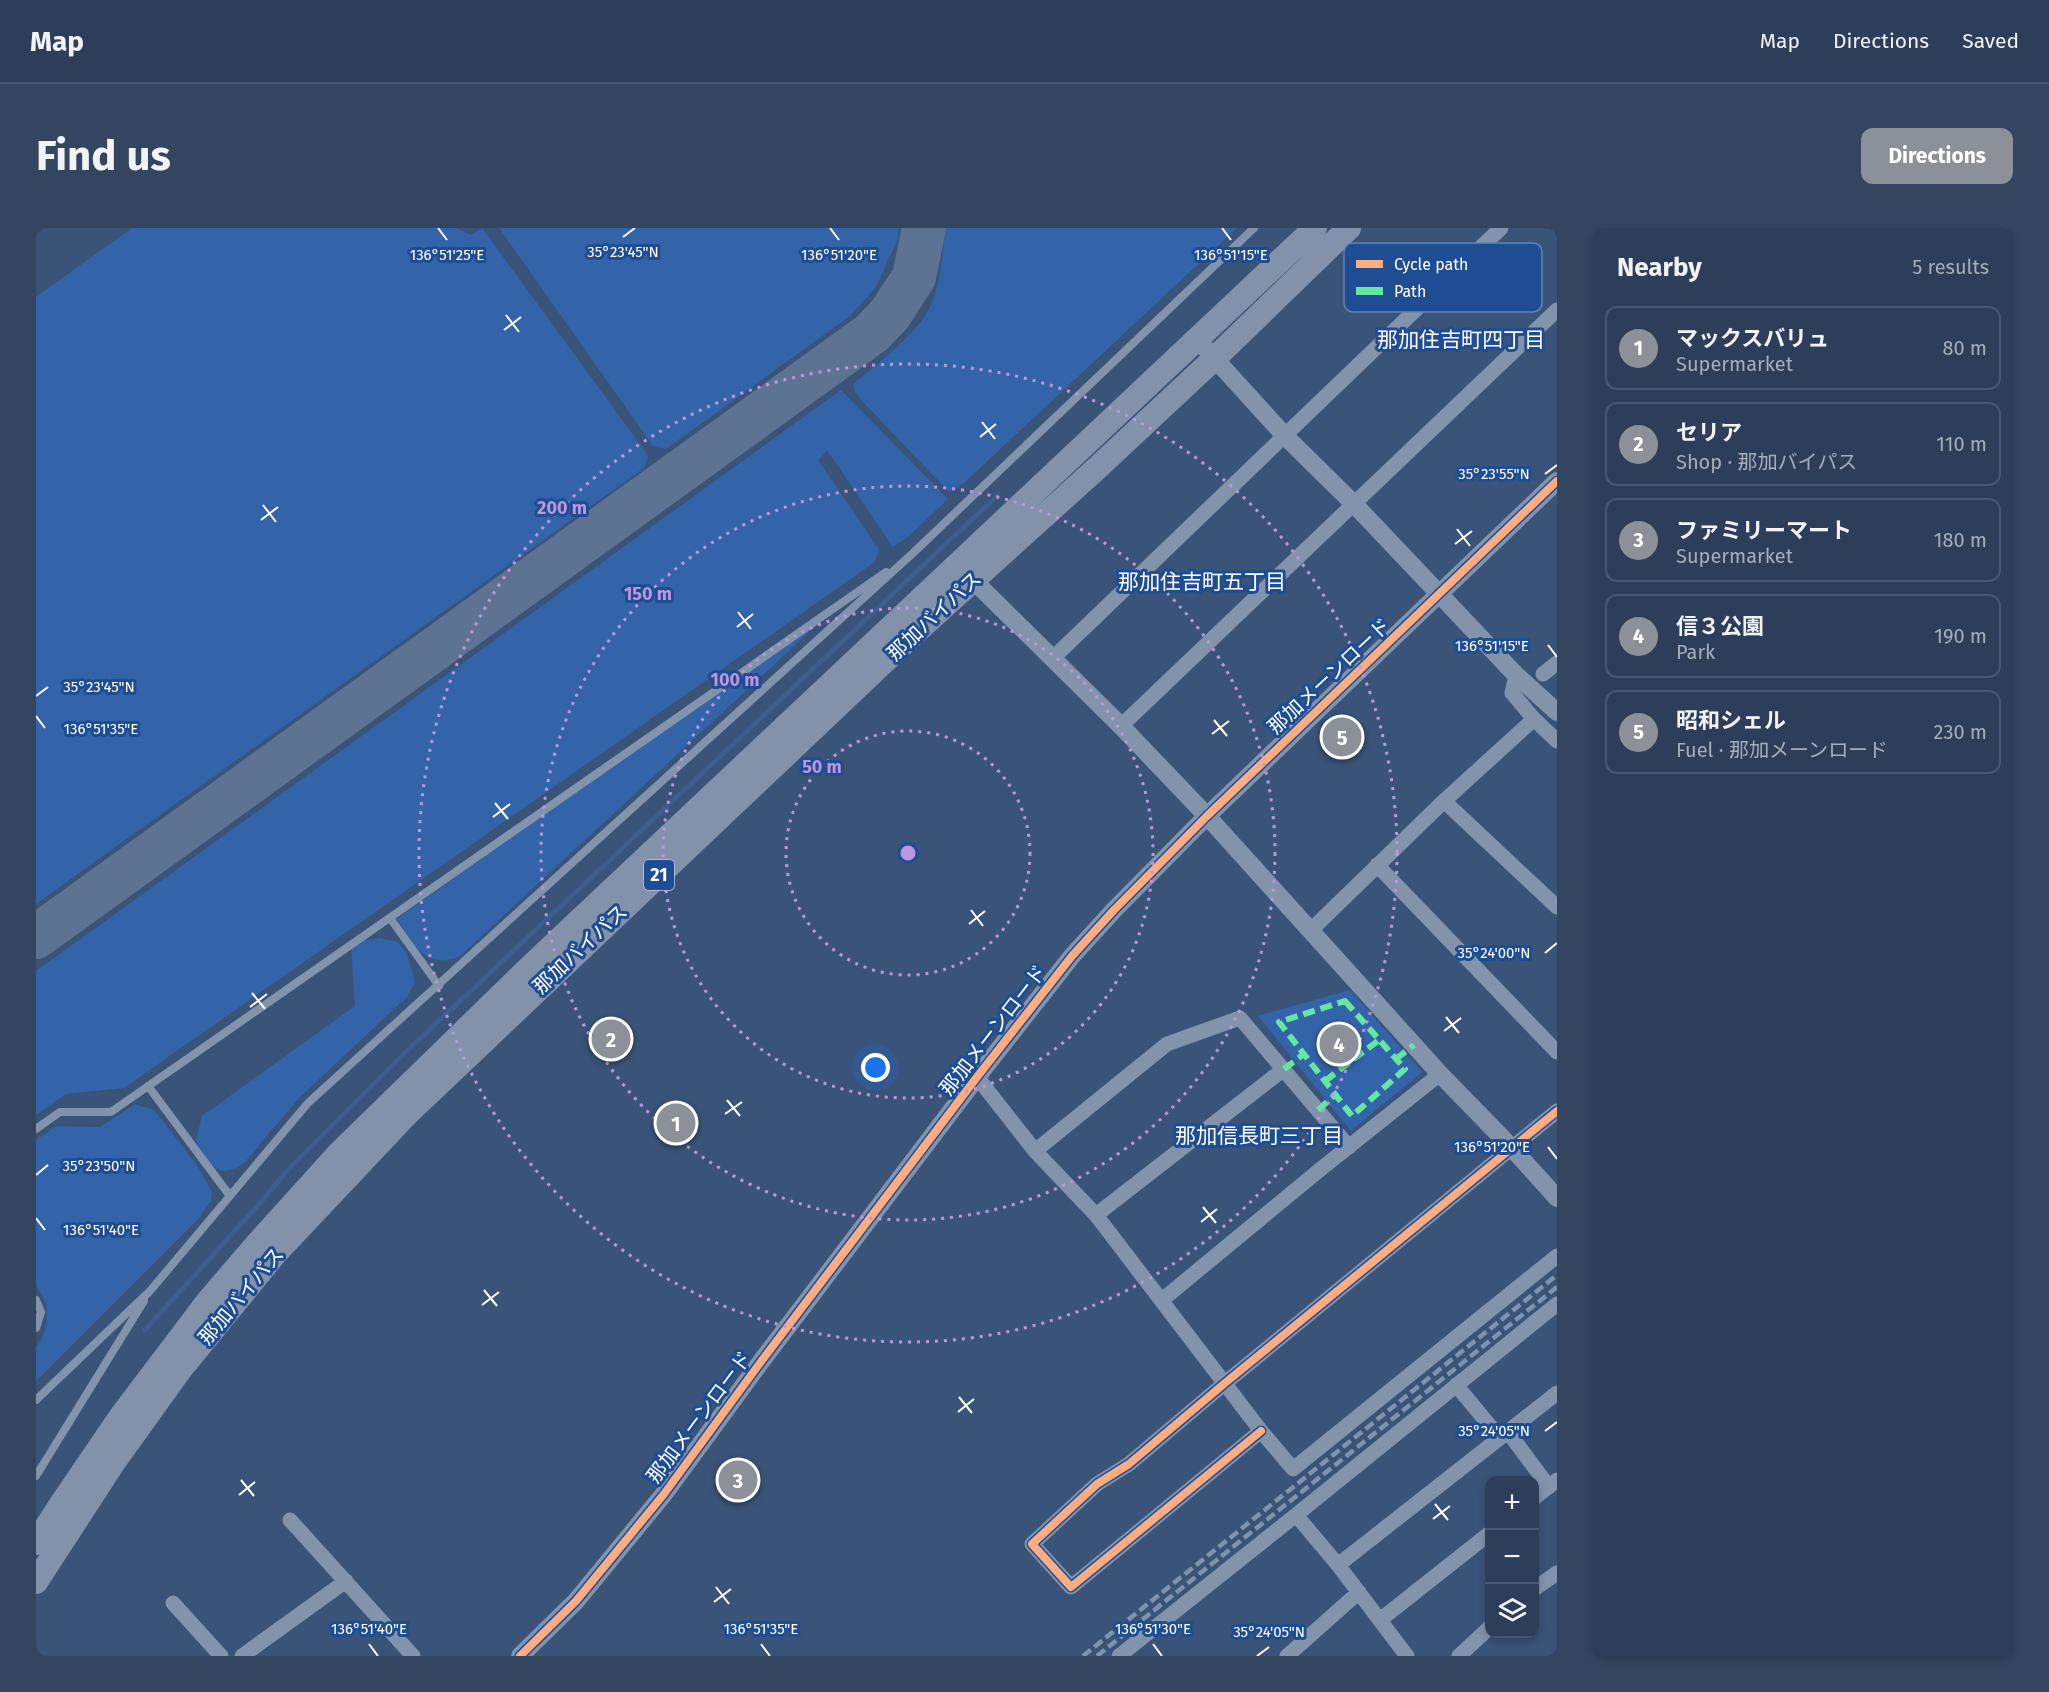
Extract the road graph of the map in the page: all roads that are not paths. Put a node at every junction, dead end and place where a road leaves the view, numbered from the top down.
1 (1254, 228) edge
2 (1315, 228) edge
3 (1349, 228) edge
4 (1501, 228) edge
5 (1485, 243) edge
6 (1557, 310) edge
7 (1414, 312) edge
8 (1196, 339) junction
9 (1215, 358) junction
10 (1286, 436) junction
11 (1557, 481) edge
12 (1354, 505) junction
13 (912, 554) junction
14 (972, 579) junction
15 (1439, 595) junction
16 (1053, 658) junction
17 (1557, 663) edge
18 (1543, 674) dead end
19 (1516, 675) junction
20 (1557, 712) edge
21 (1534, 719) junction
22 (1121, 726) junction
23 (1557, 741) edge
24 (1444, 801) junction
25 (1207, 816) junction
26 (1377, 865) junction
27 (1557, 907) edge
28 (390, 918) junction
29 (1310, 931) junction
30 (439, 986) junction
31 (1557, 1052) edge
32 (1284, 1069) junction
33 (1440, 1074) junction
34 (977, 1077) junction
35 (148, 1086) junction
36 (1557, 1111) edge
37 (36, 1129) edge
38 (1349, 1147) junction
39 (1512, 1148) junction
40 (1035, 1150) junction
41 (230, 1196) junction
42 (1557, 1198) edge
43 (1096, 1215) junction
44 (1557, 1256) edge
45 (150, 1291) junction
46 (36, 1300) edge
47 (1162, 1300) junction
48 (1557, 1304) edge
49 (36, 1328) edge
50 (1225, 1383) junction
51 (1456, 1385) junction
52 (1557, 1393) edge
53 (36, 1400) edge
54 (1261, 1431) junction
55 (1504, 1435) junction
56 (36, 1476) edge
57 (1553, 1483) edge
58 (1539, 1494) edge
59 (1296, 1515) junction
60 (290, 1520) dead end
61 (1485, 1537) edge
62 (36, 1543) edge
63 (1338, 1566) junction
64 (1557, 1573) edge
65 (346, 1581) junction
66 (36, 1582) edge
67 (1539, 1585) edge
68 (1359, 1592) junction
69 (172, 1603) dead end
70 (1380, 1620) junction
71 (1485, 1632) edge
72 (1136, 1651) edge
73 (220, 1656) edge
74 (242, 1656) edge
75 (413, 1656) edge
76 (520, 1656) edge
77 (1119, 1656) edge
78 (1287, 1656) edge
79 (1407, 1656) edge
80 (1459, 1656) edge

1 - 13 lane
2 - 8 highway, 那加バイパス / 21
3 - 9 highway, 那加バイパス / 21
4 - 5 street
6 - 12 street
7 - 10 street
8 - 9 street
8 - 62 highway, 那加バイパス / 21
9 - 10 street
9 - 14 highway, 那加バイパス / 21
10 - 12 street
10 - 16 street
11 - 15 street, 那加メーンロード
12 - 15 street
12 - 22 street
13 - 28 lane
13 - 30 lane
14 - 16 street
14 - 66 highway, 那加バイパス / 21
15 - 19 street
15 - 25 street, 那加メーンロード
16 - 22 street
17 - 18 street
19 - 20 street
19 - 21 street
21 - 23 street
21 - 24 street
22 - 25 street
24 - 26 street
24 - 27 street
25 - 29 street
25 - 34 street, 那加メーンロード
26 - 29 street
26 - 31 street
28 - 30 lane
28 - 35 lane
29 - 33 street
30 - 41 lane
32 - 38 street
32 - 40 street
32 - 43 street
33 - 38 street
33 - 39 street
34 - 40 street
34 - 76 street, 那加メーンロード
35 - 37 lane
35 - 41 lane
36 - 39 street
38 - 47 street
39 - 42 street
39 - 50 street
40 - 43 street
41 - 45 lane
43 - 47 street
44 - 54 street
45 - 53 lane
45 - 56 lane
46 - 49 lane
47 - 50 street
48 - 51 street
50 - 54 street
50 - 54 street
51 - 55 street
51 - 59 street
52 - 55 street
55 - 57 street
55 - 63 street
57 - 58 street
59 - 63 street
59 - 72 street
60 - 65 street
61 - 70 street
63 - 68 street
64 - 67 street
65 - 74 street
65 - 75 street
68 - 70 street
68 - 78 street
69 - 73 street
70 - 79 street
71 - 80 street
72 - 77 street

